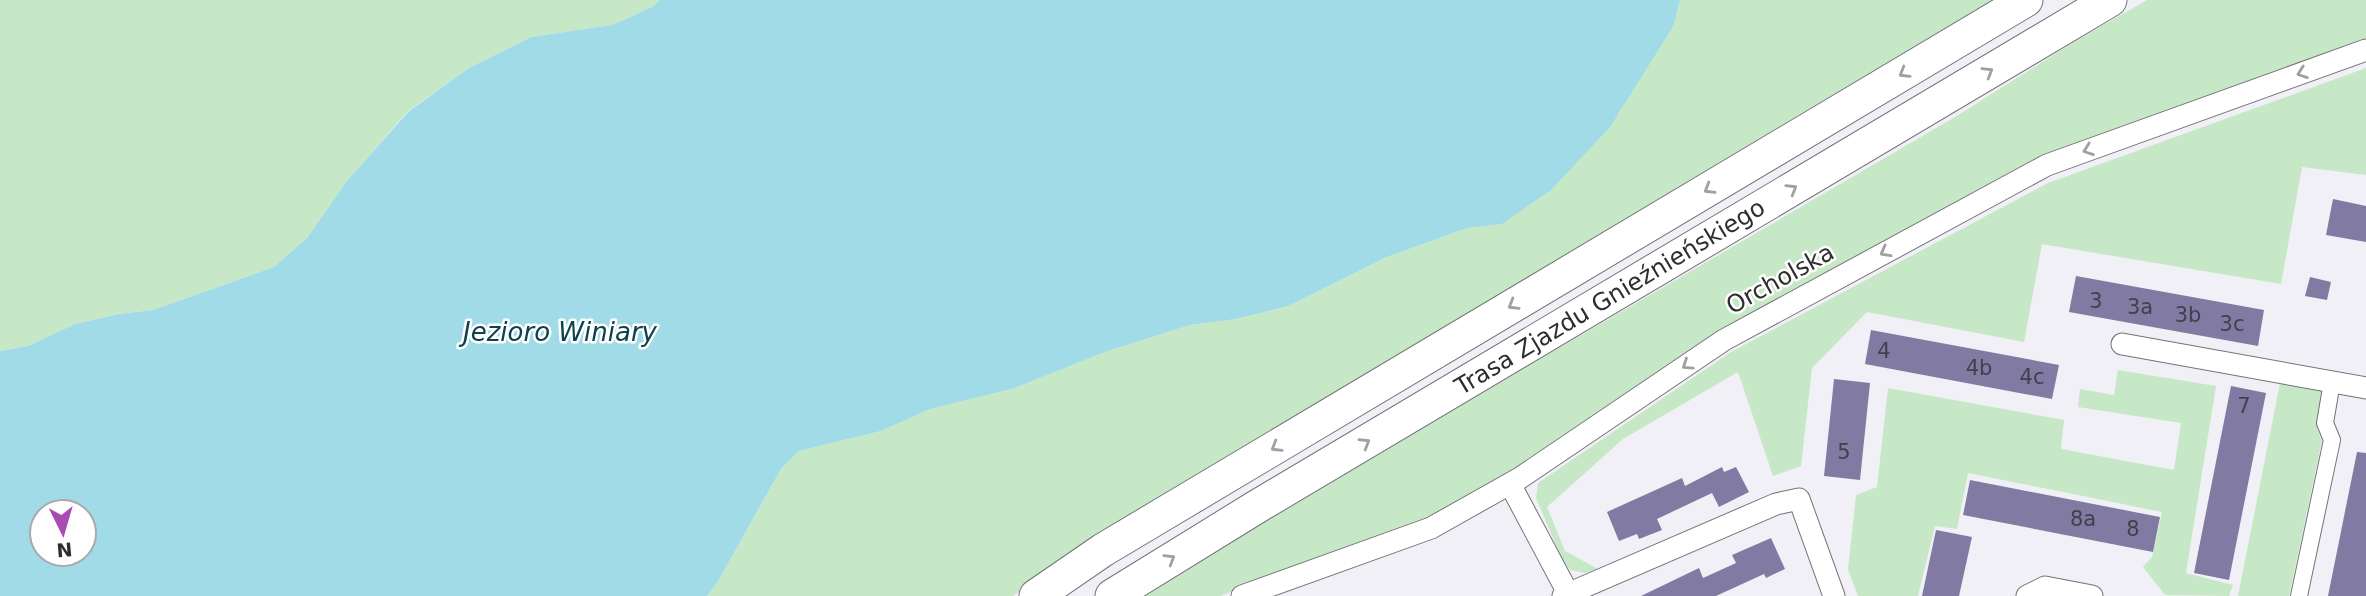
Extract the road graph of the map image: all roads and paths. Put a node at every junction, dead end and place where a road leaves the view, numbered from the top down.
1 (2026, 0) edge
2 (2110, 0) edge
3 (2366, 50) edge
4 (2122, 344) dead end
5 (2366, 388) edge
6 (2336, 391) junction
7 (1510, 484) junction
8 (1566, 595) edge
9 (1036, 596) edge
10 (1112, 596) edge
11 (1241, 596) edge
12 (1834, 596) edge
13 (2027, 596) edge
14 (2092, 596) edge
15 (2299, 596) edge

1 -> 9 main road, Trasa Zjazdu Gnieźnieńskiego
10 -> 2 main road, Trasa Zjazdu Gnieźnieńskiego
3 -> 7 street, Orcholska
4 - 6 street
5 - 6 street
6 - 15 street
7 - 8 street
7 - 11 street, Orcholska
8 - 12 street
13 - 14 street

